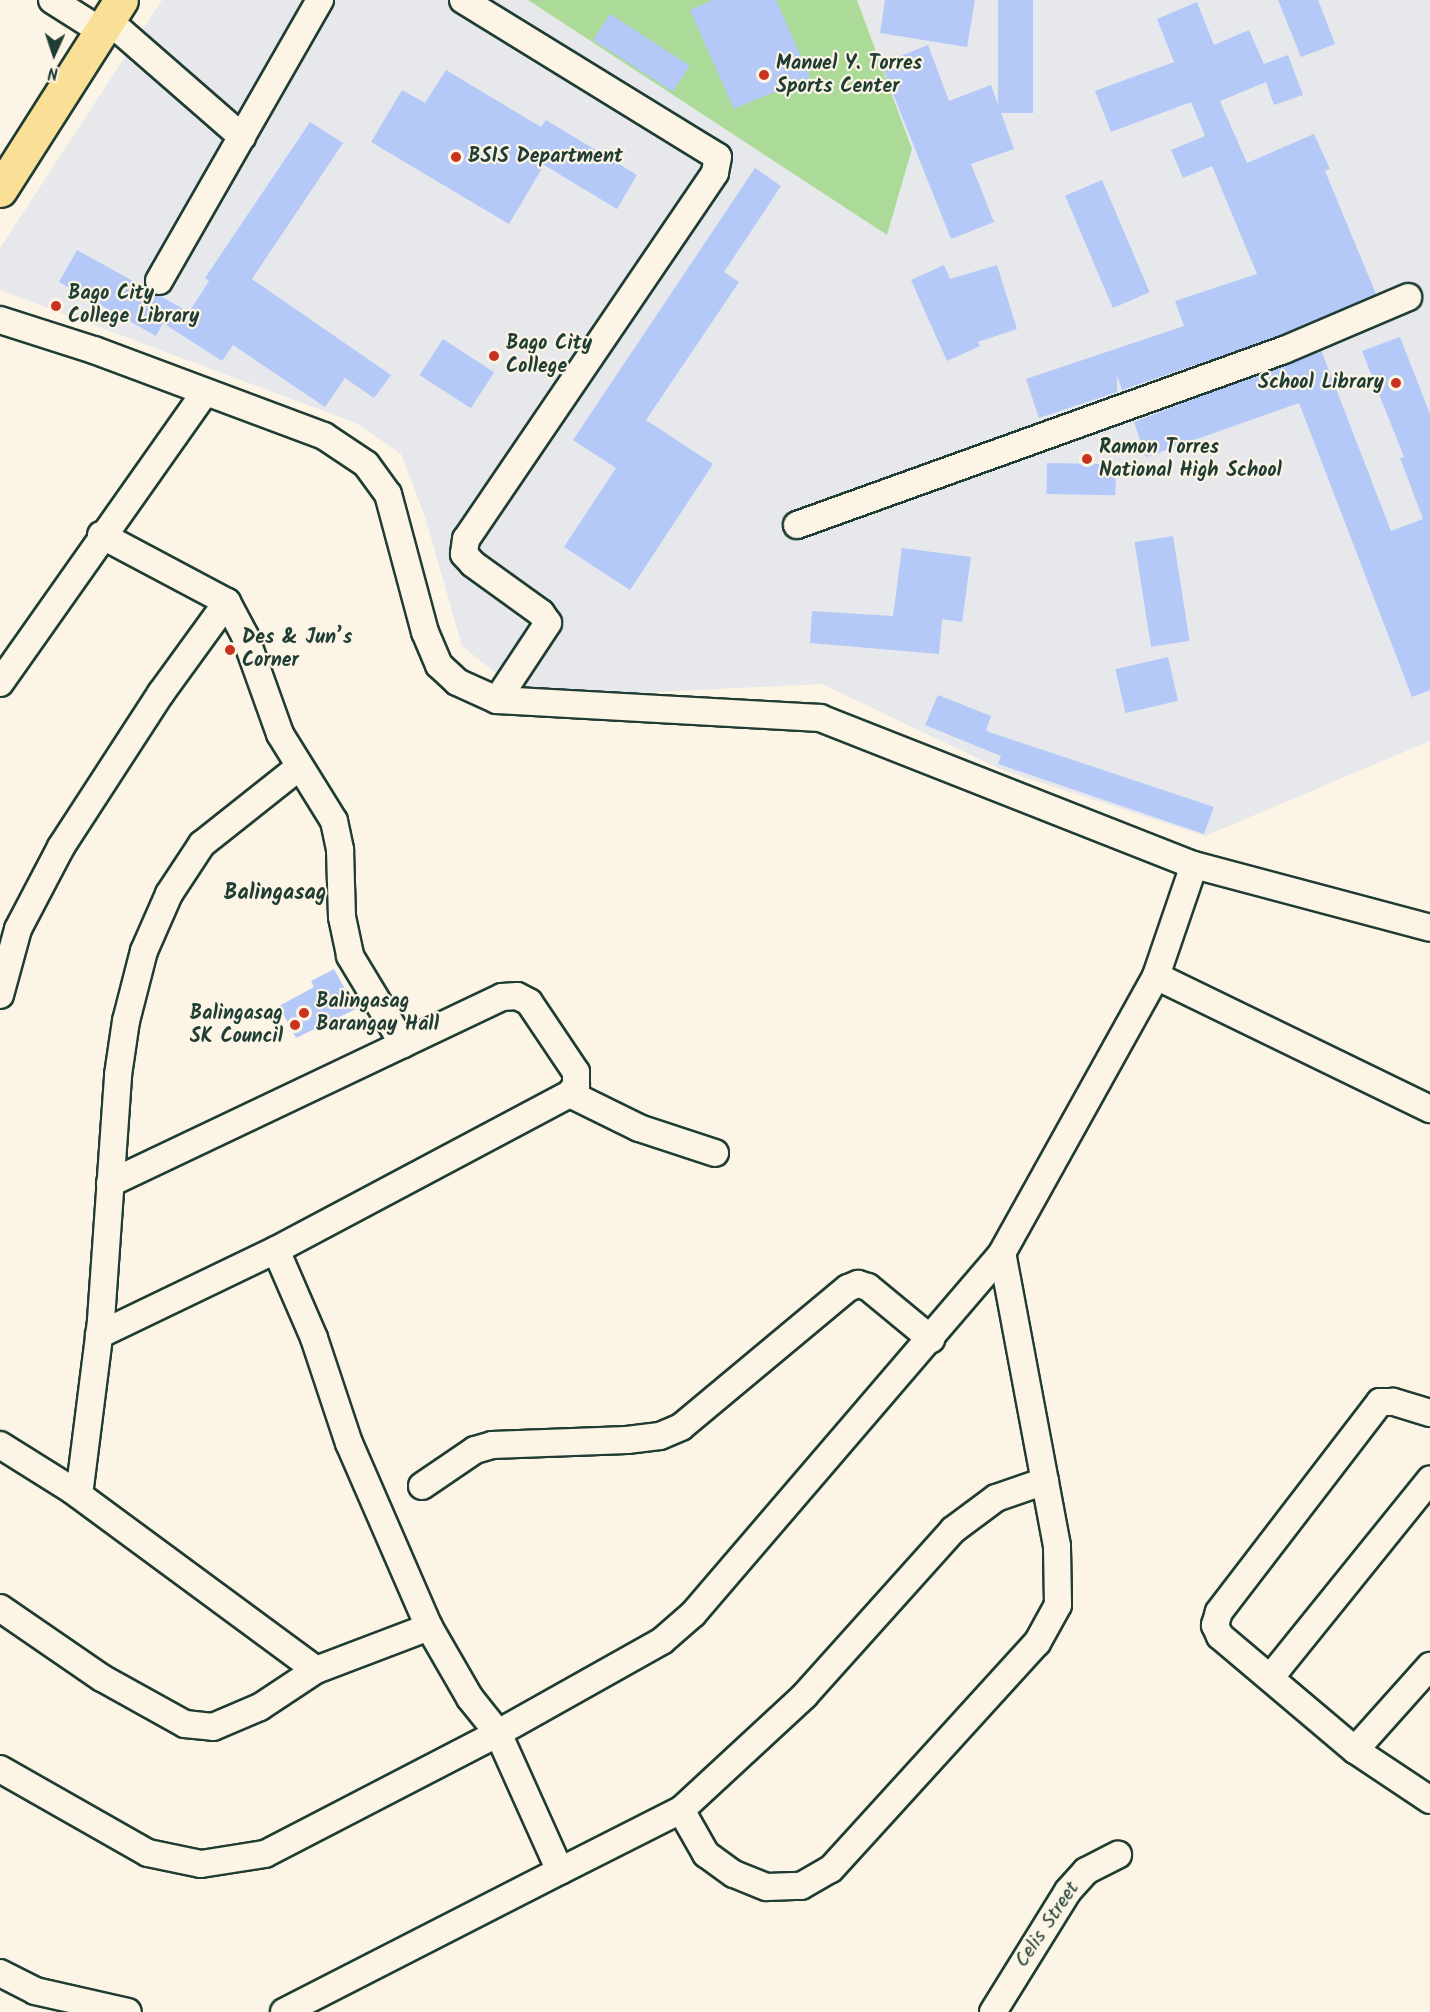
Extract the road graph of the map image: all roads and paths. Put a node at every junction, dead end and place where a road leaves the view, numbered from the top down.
1 (52, 0) edge
2 (320, 0) edge
3 (463, 0) edge
4 (110, 17) edge
5 (242, 137) junction
6 (0, 190) edge
7 (159, 280) dead end
8 (1408, 297) dead end
9 (0, 320) edge
10 (205, 392) junction
11 (797, 525) dead end
12 (101, 535) junction
13 (227, 603) junction
14 (0, 683) edge
15 (497, 700) junction
16 (299, 767) junction
17 (1194, 865) junction
18 (1430, 928) edge
19 (1156, 976) junction
20 (0, 995) edge
21 (403, 1044) junction
22 (570, 1094) junction
23 (1430, 1109) edge
24 (715, 1152) dead end
25 (110, 1182) junction
26 (276, 1250) junction
27 (1002, 1253) junction
28 (99, 1335) junction
29 (931, 1339) junction
30 (1430, 1413) edge
31 (0, 1445) edge
32 (1430, 1480) edge
33 (1045, 1481) junction
34 (422, 1486) dead end
35 (79, 1496) junction
36 (0, 1608) edge
37 (429, 1626) junction
38 (1430, 1666) edge
39 (316, 1670) junction
40 (1270, 1678) junction
41 (498, 1733) junction
42 (1355, 1750) junction
43 (0, 1769) edge
44 (1430, 1800) edge
45 (681, 1810) junction
46 (1118, 1855) dead end
47 (560, 1871) junction
48 (0, 1973) edge
49 (128, 2012) edge
50 (284, 2012) edge
51 (993, 2012) edge

1 - 4 street
2 - 5 street
3 - 15 street
4 - 5 street
4 - 6 highway
5 - 7 street
8 - 11 street
9 - 10 street
10 - 12 street
10 - 15 street
12 - 13 street
12 - 14 street
13 - 16 street
13 - 20 street
15 - 17 street
16 - 21 street
16 - 25 street
17 - 18 street
17 - 19 street
19 - 23 street
19 - 27 street
21 - 22 street
21 - 25 street
22 - 24 street
22 - 26 street
25 - 28 street
26 - 28 street
26 - 37 street
27 - 29 street
27 - 33 street
28 - 35 street
29 - 34 street
29 - 41 street
30 - 40 street
31 - 35 street
32 - 40 street
33 - 45 street
33 - 45 street
35 - 39 street
36 - 39 street
37 - 39 street
37 - 41 street
38 - 42 street
40 - 42 street
41 - 43 street
41 - 47 street
42 - 44 street
45 - 47 street
46 - 51 street, Celis Street
47 - 50 street
48 - 49 street

